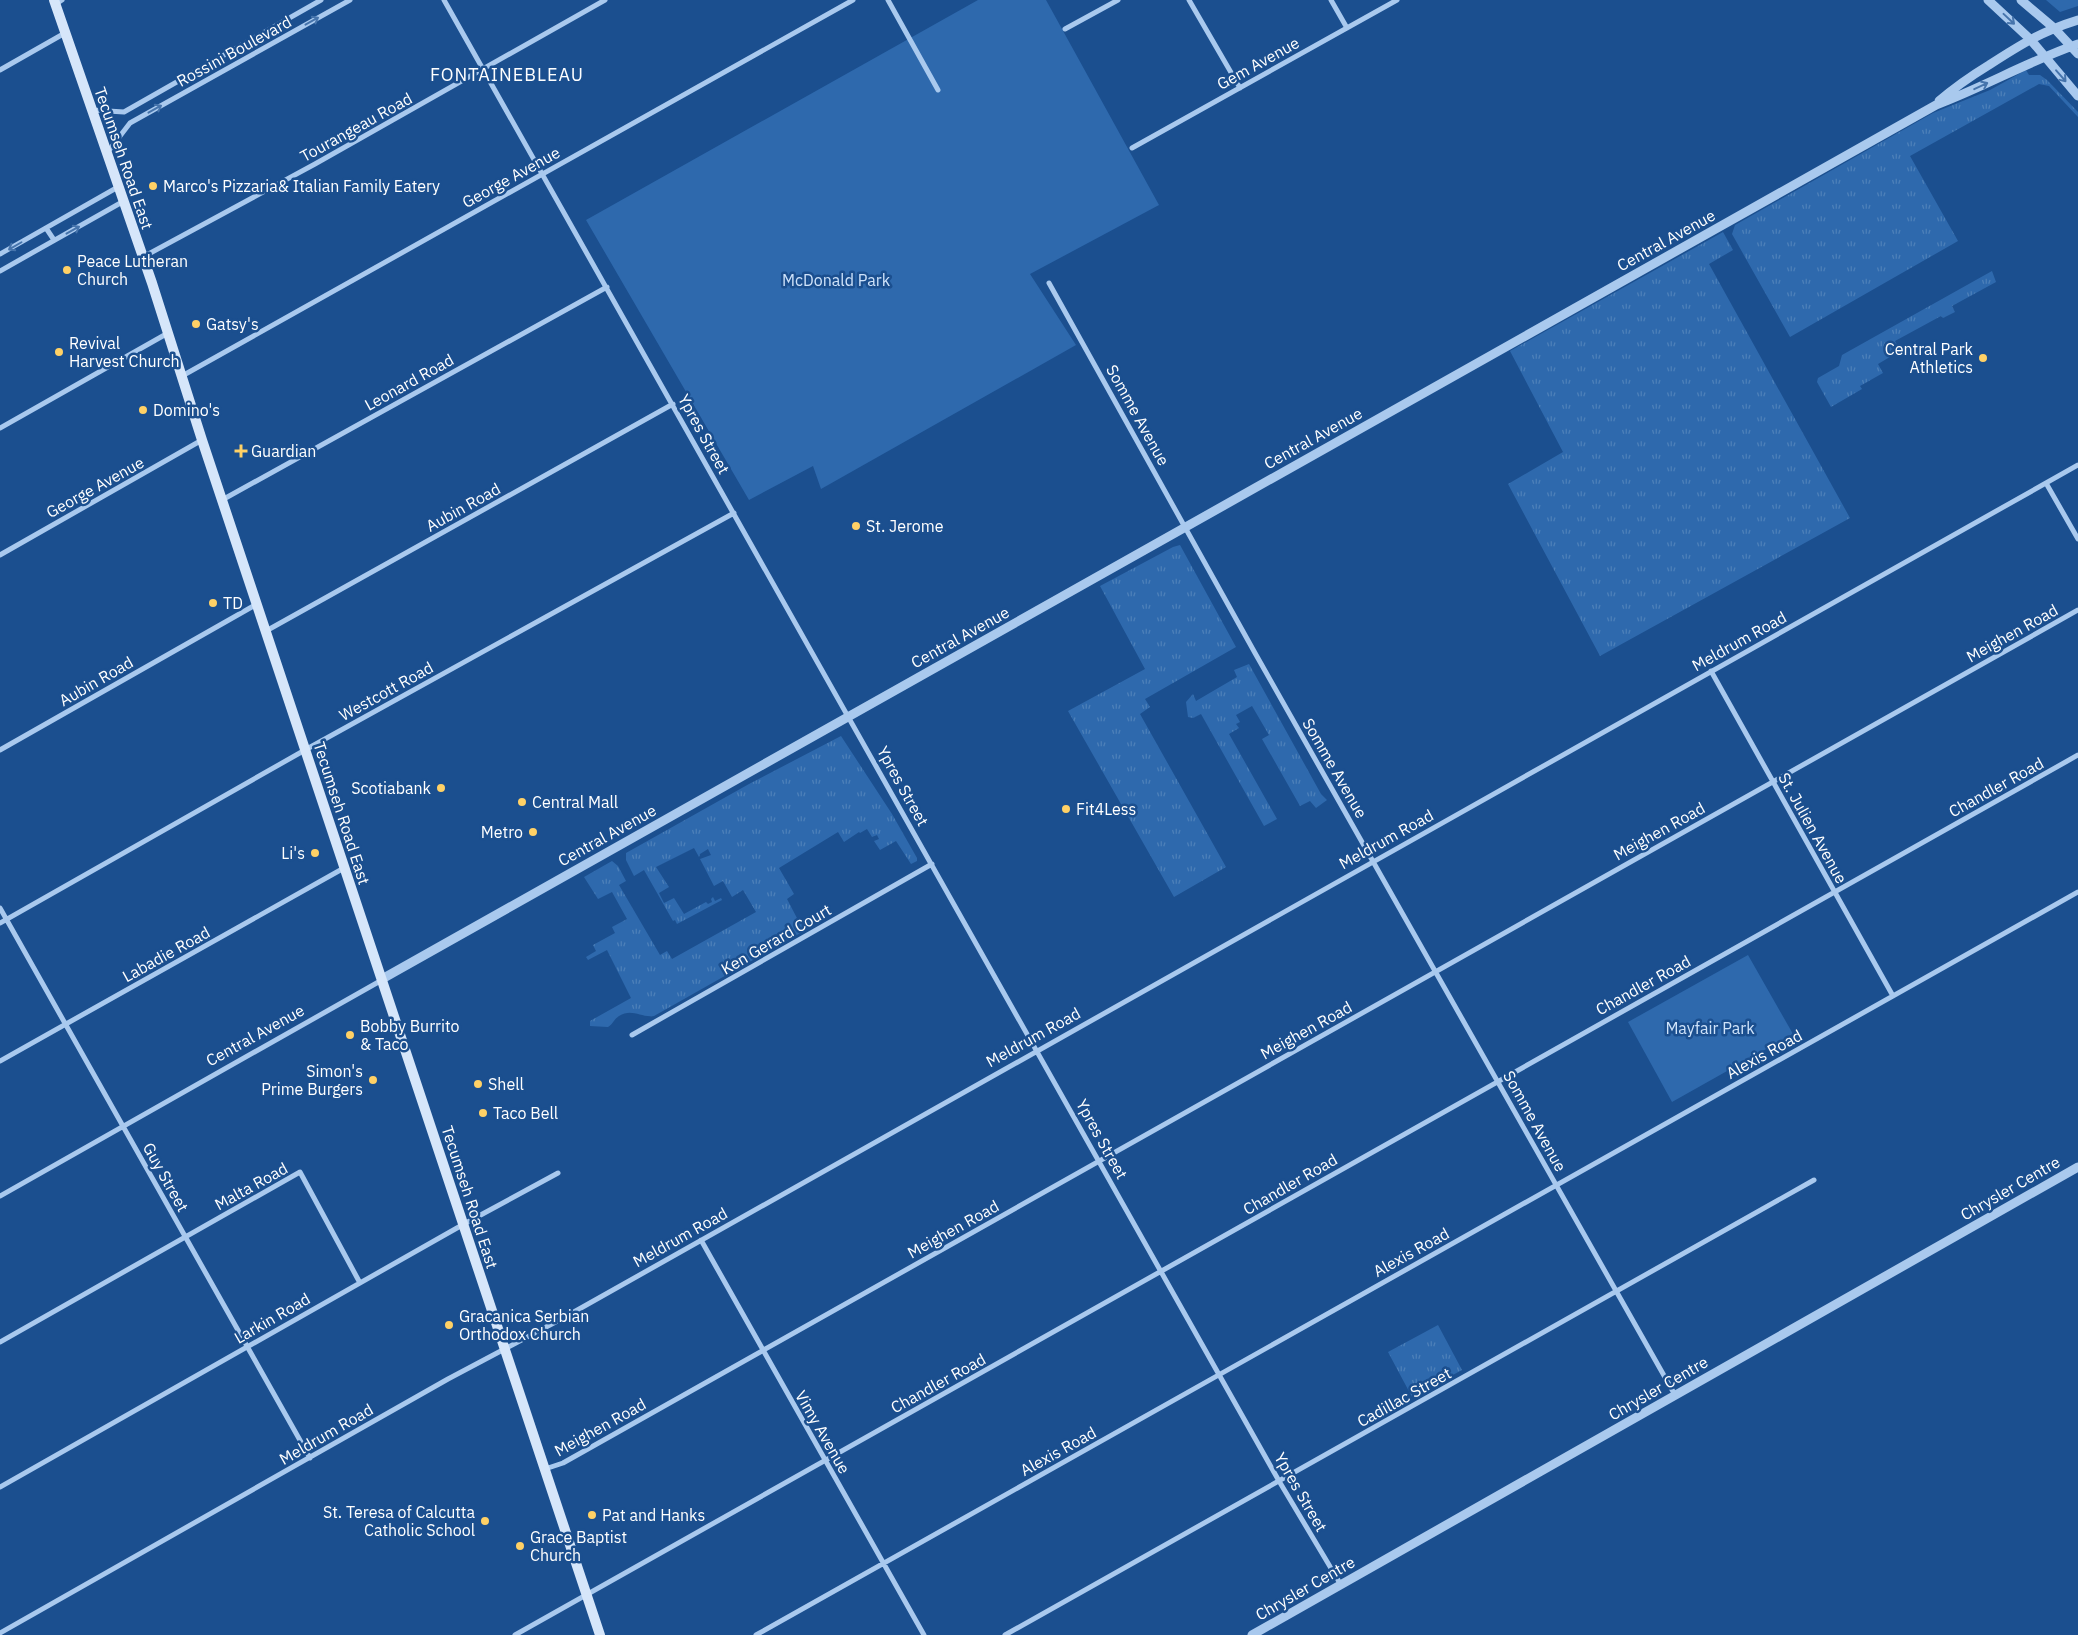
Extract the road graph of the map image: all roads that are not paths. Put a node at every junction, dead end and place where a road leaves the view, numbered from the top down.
1 (321, 0) edge
2 (350, 0) edge
3 (444, 0) edge
4 (605, 0) edge
5 (853, 0) edge
6 (888, 0) edge
7 (1118, 0) edge
8 (1189, 0) edge
9 (1331, 0) edge
10 (1397, 0) edge
11 (1988, 0) edge
12 (2020, 0) edge
13 (57, 1) edge
14 (2078, 20) edge
15 (1347, 28) junction
16 (2054, 28) junction
17 (1065, 30) dead end
18 (66, 33) junction
19 (2030, 39) junction
20 (2076, 48) edge
21 (2044, 57) junction
22 (483, 69) junction
23 (0, 70) edge
24 (1240, 88) junction
25 (938, 90) dead end
26 (2078, 96) edge
27 (1936, 105) junction
28 (92, 110) junction
29 (124, 112) junction
30 (130, 123) junction
31 (1132, 148) dead end
32 (107, 153) junction
33 (542, 174) junction
34 (119, 187) junction
35 (124, 202) junction
36 (46, 228) junction
37 (54, 240) junction
38 (0, 254) edge
39 (143, 257) junction
40 (0, 271) edge
41 (1049, 284) dead end
42 (607, 287) junction
43 (168, 333) junction
44 (182, 376) junction
45 (673, 404) junction
46 (0, 428) edge
47 (202, 440) junction
48 (2078, 465) edge
49 (2046, 483) junction
50 (222, 500) junction
51 (734, 513) junction
52 (1186, 527) junction
53 (2078, 540) edge
54 (0, 555) edge
55 (257, 604) junction
56 (2078, 610) edge
57 (266, 631) junction
58 (1711, 671) junction
59 (849, 716) junction
60 (0, 750) edge
61 (305, 750) junction
62 (2078, 755) edge
63 (1773, 782) junction
64 (1372, 860) junction
65 (932, 864) junction
66 (345, 868) junction
67 (1834, 892) junction
68 (2078, 892) edge
69 (0, 908) edge
70 (6, 920) junction
71 (0, 923) edge
72 (1436, 971) junction
73 (382, 979) junction
74 (1893, 996) junction
75 (65, 1024) junction
76 (632, 1035) dead end
77 (1036, 1049) junction
78 (0, 1061) edge
79 (1498, 1081) junction
80 (123, 1126) junction
81 (1099, 1161) junction
82 (2078, 1167) edge
83 (558, 1173) dead end
84 (1814, 1180) dead end
85 (1557, 1185) junction
86 (0, 1196) edge
87 (464, 1224) junction
88 (185, 1237) junction
89 (701, 1240) junction
90 (1161, 1271) junction
91 (360, 1283) junction
92 (1616, 1291) junction
93 (0, 1342) edge
94 (247, 1347) junction
95 (505, 1349) junction
96 (762, 1351) junction
97 (1220, 1374) junction
98 (1675, 1395) junction
99 (310, 1458) junction
100 (825, 1461) junction
101 (545, 1469) junction
102 (1279, 1481) junction
103 (0, 1487) edge
104 (883, 1564) junction
105 (1341, 1585) junction
106 (587, 1594) junction
107 (0, 1634) edge
108 (515, 1635) edge
109 (600, 1635) edge
110 (756, 1635) edge
111 (924, 1635) edge
112 (1005, 1635) edge
113 (1252, 1635) edge

1 - 29 street, Rossini Boulevard
30 -> 2 street, Rossini Boulevard
3 - 22 street, Ypres Street
4 - 22 street, Tourangeau Road
5 - 33 street, George Avenue
6 - 25 street
7 - 17 street
8 - 24 street
9 - 15 street
10 - 15 street, Gem Avenue
11 -> 19 street
12 - 16 street
13 - 18 main road, Tecumseh Road East
14 - 16 street, Central Avenue
15 - 24 street, Gem Avenue
16 - 19 street, Central Avenue
16 - 20 street
18 - 23 street
18 - 28 main road, Tecumseh Road East
19 - 21 street
19 - 27 street, Central Avenue
20 - 21 street, Central Avenue
21 -> 26 street
27 -> 21 street, Central Avenue
22 - 33 street, Ypres Street
22 - 39 street, Tourangeau Road
24 - 31 street, Gem Avenue
27 - 52 street, Central Avenue
28 - 29 street
28 - 32 main road, Tecumseh Road East
29 - 30 street
30 - 32 street, Rossini Boulevard
32 - 34 main road, Tecumseh Road East
33 - 42 street, Ypres Street
33 - 44 street, George Avenue
34 - 35 main road, Tecumseh Road East
34 - 36 street
37 -> 35 street
35 - 39 main road, Tecumseh Road East
36 - 37 street
36 -> 38 street
37 - 40 street
39 - 43 main road, Tecumseh Road East
41 - 52 street, Somme Avenue
42 - 45 street, Ypres Street
42 - 50 street, Leonard Road
43 - 44 main road, Tecumseh Road East
43 - 46 street
44 - 47 main road, Tecumseh Road East
45 - 51 street, Ypres Street
45 - 57 street, Aubin Road
47 - 50 main road, Tecumseh Road East
47 - 54 street, George Avenue
48 - 49 street, Meldrum Road
49 - 53 street
49 - 58 street, Meldrum Road
50 - 55 main road, Tecumseh Road East
51 - 59 street, Ypres Street
51 - 61 street, Westcott Road
52 - 59 street, Central Avenue
52 - 64 street, Somme Avenue
55 - 57 main road, Tecumseh Road East
55 - 60 street, Aubin Road
56 - 63 street, Meighen Road
57 - 61 main road, Tecumseh Road East
58 - 63 street, St. Julien Avenue
58 - 64 street, Meldrum Road
59 - 65 street, Ypres Street
59 - 73 street, Central Avenue
61 - 66 main road, Tecumseh Road East
61 - 70 street, Westcott Road
62 - 67 street, Chandler Road
63 - 67 street, St. Julien Avenue
63 - 72 street, Meighen Road
64 - 72 street, Somme Avenue
64 - 77 street, Meldrum Road
65 - 76 street, Ken Gerard Court
65 - 77 street, Ypres Street
66 - 73 main road, Tecumseh Road East
66 - 75 street, Labadie Road
67 - 74 street, St. Julien Avenue
67 - 79 street, Chandler Road
68 - 74 street, Alexis Road
69 - 70 street, Guy Street
70 - 71 street, Westcott Road
70 - 75 street, Guy Street
72 - 79 street, Somme Avenue
72 - 81 street, Meighen Road
73 - 80 street, Central Avenue
73 - 87 main road, Tecumseh Road East
74 - 85 street, Alexis Road
75 - 78 street, Labadie Road
75 - 80 street, Guy Street
77 - 81 street, Ypres Street
77 - 89 street, Meldrum Road
79 - 85 street, Somme Avenue
79 - 90 street, Chandler Road
80 - 86 street, Central Avenue
80 - 88 street, Guy Street
81 - 90 street, Ypres Street
81 - 96 street, Meighen Road
82 - 98 street, Chrysler Centre
83 - 87 street, Larkin Road
84 - 92 street, Cadillac Street
85 - 92 street, Somme Avenue
85 - 97 street, Alexis Road
87 - 91 street, Larkin Road
87 - 95 main road, Tecumseh Road East
88 - 91 street, Malta Road
88 - 93 street, Malta Road
88 - 94 street, Guy Street
89 - 95 street, Meldrum Road
89 - 96 street, Vimy Avenue
90 - 97 street, Ypres Street
90 - 100 street, Chandler Road
91 - 94 street, Larkin Road
92 - 98 street, Somme Avenue
92 - 102 street, Cadillac Street
94 - 99 street, Guy Street
94 - 103 street, Larkin Road
95 - 99 street, Meldrum Road
95 - 101 main road, Tecumseh Road East
96 - 100 street, Vimy Avenue
96 - 101 street, Meighen Road
97 - 102 street, Ypres Street
97 - 104 street, Alexis Road
98 - 105 street, Chrysler Centre
99 - 107 street, Meldrum Road
100 - 104 street, Vimy Avenue
100 - 106 street, Chandler Road
101 - 106 main road, Tecumseh Road East
102 - 105 street, Ypres Street
102 - 112 street, Cadillac Street
104 - 110 street, Alexis Road
104 - 111 street, Vimy Avenue
105 - 113 street, Chrysler Centre
106 - 108 street, Chandler Road
106 - 109 main road, Tecumseh Road East

